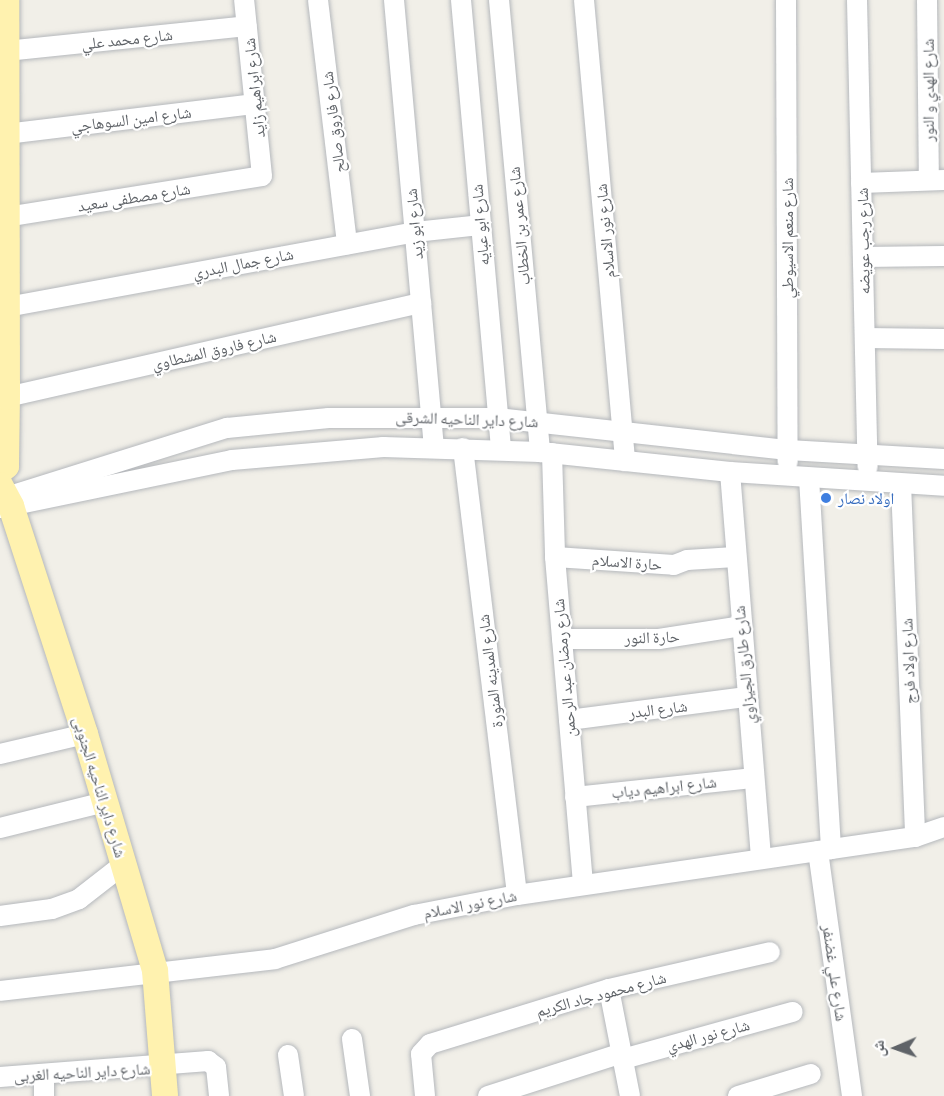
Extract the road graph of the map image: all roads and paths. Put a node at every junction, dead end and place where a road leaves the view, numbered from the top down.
1 (6, 0) edge
2 (244, 0) edge
3 (318, 0) edge
4 (394, 0) edge
5 (461, 0) edge
6 (499, 0) edge
7 (584, 0) edge
8 (786, 0) edge
9 (857, 0) edge
10 (927, 0) edge
11 (247, 27) junction
12 (6, 51) junction
13 (255, 104) junction
14 (6, 135) junction
15 (262, 176) joint
16 (936, 180) edge
17 (861, 183) junction
18 (6, 217) junction
19 (480, 225) junction
20 (415, 232) junction
21 (347, 244) junction
22 (944, 256) edge
23 (863, 257) junction
24 (421, 303) junction
25 (7, 307) junction
26 (865, 338) junction
27 (944, 339) edge
28 (7, 397) junction
29 (432, 415) junction
30 (497, 418) junction
31 (537, 421) junction
32 (623, 430) junction
33 (434, 447) junction
34 (463, 448) junction
35 (501, 449) junction
36 (788, 450) junction
37 (546, 453) junction
38 (868, 455) junction
39 (944, 459) edge
40 (625, 461) junction
41 (730, 472) junction
42 (788, 476) junction
43 (809, 478) junction
44 (868, 482) junction
45 (901, 484) junction
46 (944, 486) edge
47 (3, 494) edge
48 (555, 557) junction
49 (735, 557) junction
50 (741, 626) junction
51 (562, 639) junction
52 (747, 697) junction
53 (569, 720) junction
54 (85, 734) junction
55 (0, 754) edge
56 (754, 778) junction
57 (575, 797) junction
58 (105, 802) junction
59 (944, 827) edge
60 (0, 828) edge
61 (915, 837) junction
62 (824, 850) junction
63 (761, 858) junction
64 (123, 864) junction
65 (583, 883) junction
66 (517, 895) junction
67 (0, 916) edge
68 (770, 952) dead end
69 (155, 971) junction
70 (609, 989) junction
71 (0, 991) edge
72 (793, 1012) dead end
73 (352, 1039) dead end
74 (288, 1055) dead end
75 (622, 1056) junction
76 (164, 1067) junction
77 (44, 1074) junction
78 (811, 1074) dead end
79 (0, 1077) edge
80 (44, 1096) edge
81 (165, 1096) edge
82 (219, 1096) edge
83 (294, 1096) edge
84 (360, 1096) edge
85 (425, 1096) edge
86 (488, 1096) edge
87 (630, 1096) edge
88 (738, 1096) edge
89 (852, 1096) edge

1 - 12 main road
2 - 11 street, شارع ابراهيم زايد
3 - 21 street, شارع فاروق صالح
4 - 20 street, شارع ابو زيد
5 - 19 street, شارع ابو عبايه
6 - 31 street, شارع عمر بن الخطاب
7 - 32 street, شارع نور الاسلام
8 - 36 street, شارع منعم الاسيوطي
9 - 17 street, شارع رجب عويضه
10 - 16 street, شارع الهدي و النور
11 - 12 street, شارع محمد علي
11 - 13 street, شارع ابراهيم زايد
12 - 14 main road
13 - 14 street, شارع امين السوهاجي
13 - 15 street, شارع ابراهيم زايد
14 - 18 main road
15 - 18 street, شارع مصطفى سعيد
16 - 17 street
17 - 23 street, شارع رجب عويضه
18 - 25 main road
19 - 20 street, شارع جمال البدري
19 - 30 street, شارع ابو عبايه
20 - 21 street, شارع جمال البدري
20 - 24 street, شارع ابو زيد
21 - 25 street, شارع جمال البدري
22 - 23 street
23 - 26 street, شارع رجب عويضه
24 - 28 street, شارع فاروق المشطاوي
24 - 29 street, شارع ابو زيد
25 - 28 main road
26 - 27 street
26 - 38 street, شارع رجب عويضه
28 - 47 main road
29 - 30 street, شارع داير الناحيه الشرقى
29 - 33 street, شارع ابو زيد
29 - 47 street, شارع داير الناحيه الشرقى
30 - 31 street, شارع داير الناحيه الشرقى
30 - 35 street, شارع ابو عبايه
31 - 32 street, شارع داير الناحيه الشرقى
31 - 37 street, شارع عمر بن الخطاب
32 - 36 street, شارع داير الناحيه الشرقى
32 - 40 street, شارع نور الاسلام
33 - 34 street, شارع داير الناحيه الشرقى
33 - 47 street, شارع داير الناحيه الشرقى
34 - 35 street, شارع داير الناحيه الشرقى
34 - 66 street, شارع المدينه المنورة
35 - 37 street, شارع داير الناحيه الشرقى
36 - 38 street, شارع داير الناحيه الشرقى
36 - 42 street, شارع منعم الاسيوطي
37 - 40 street, شارع داير الناحيه الشرقى
37 - 48 street, شارع رمضان عبد الرحمن
38 - 39 street, شارع داير الناحيه الشرقى
38 - 44 street, شارع رجب عويضه
40 - 41 street, شارع داير الناحيه الشرقى
41 - 42 street, شارع داير الناحيه الشرقى
41 - 49 street, شارع طارق الجيزاوي
42 - 43 street, شارع داير الناحيه الشرقى
43 - 44 street, شارع داير الناحيه الشرقى
43 - 62 street, شارع علي غضنفر
44 - 45 street, شارع داير الناحيه الشرقى
45 - 46 street, شارع داير الناحيه الشرقى
45 - 61 street, شارع اولاد فرج
47 - 54 main road, شارع داير الناحيه الجنوبى
48 - 49 street, حارة الاسلام
48 - 51 street, شارع رمضان عبد الرحمن
49 - 50 street, شارع طارق الجيزاوي
50 - 51 street, حارة النور
50 - 52 street, شارع طارق الجيزاوي
51 - 53 street, شارع رمضان عبد الرحمن
52 - 53 street, شارع البدر
52 - 56 street, شارع طارق الجيزاوي
53 - 57 street, شارع رمضان عبد الرحمن
54 - 55 street
54 - 58 main road, شارع داير الناحيه الجنوبى
56 - 57 street, شارع ابراهيم دياب
56 - 63 street, شارع طارق الجيزاوي
57 - 65 street, شارع رمضان عبد الرحمن
58 - 60 street
58 - 64 main road, شارع داير الناحيه الجنوبى
59 - 61 street, شارع نور الاسلام
61 - 62 street, شارع نور الاسلام
62 - 63 street, شارع نور الاسلام
62 - 89 street, شارع علي غضنفر
63 - 65 street, شارع نور الاسلام
64 - 67 street
64 - 69 main road, شارع داير الناحيه الجنوبى
65 - 66 street, شارع نور الاسلام
66 - 69 street, شارع نور الاسلام
68 - 70 street, شارع محمود جاد الكريم
69 - 71 street, شارع نور الاسلام
69 - 76 main road, شارع داير الناحيه الجنوبى
70 - 75 street
70 - 85 street, شارع محمود جاد الكريم
72 - 75 street, شارع نور الهدي
73 - 84 street
74 - 83 street
75 - 86 street, شارع نور الهدي
75 - 87 street
76 - 77 street, شارع داير الناحيه الغربى
76 - 81 main road, شارع داير الناحيه الجنوبى
76 - 82 street, شارع داير الناحيه الغربى
77 - 79 street, شارع داير الناحيه الغربى
77 - 80 street
78 - 88 street

